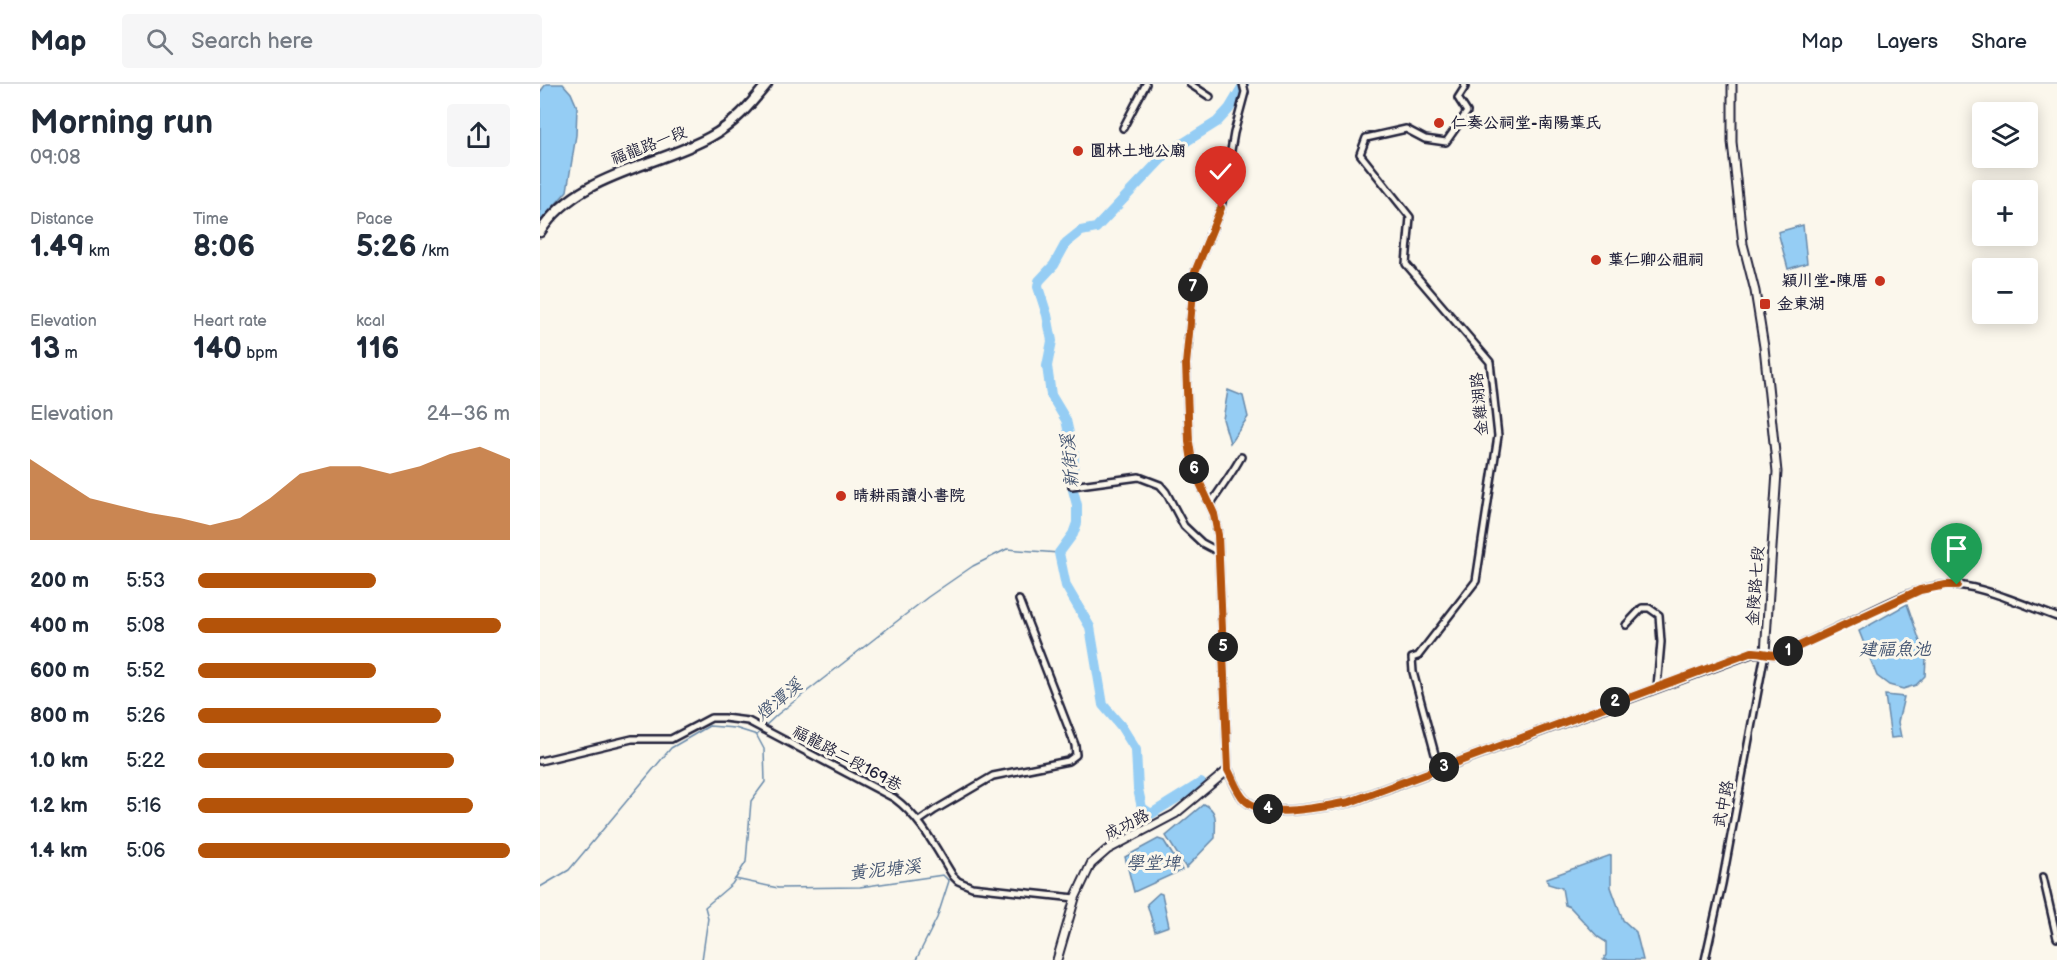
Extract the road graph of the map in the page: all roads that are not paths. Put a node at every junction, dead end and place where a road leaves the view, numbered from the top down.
1 (767, 84) edge
2 (1146, 84) edge
3 (1190, 84) edge
4 (1243, 84) edge
5 (1464, 84) edge
6 (1732, 84) edge
7 (1210, 97) dead end
8 (1123, 128) dead end
9 (540, 232) edge
10 (1240, 457) dead end
11 (1072, 486) dead end
12 (1210, 505) junction
13 (1219, 552) junction
14 (1019, 600) dead end
15 (2057, 617) edge
16 (1626, 625) dead end
17 (1765, 653) junction
18 (1657, 687) junction
19 (540, 761) edge
20 (1439, 769) junction
21 (1228, 770) junction
22 (919, 821) junction
23 (2043, 877) dead end
24 (1075, 898) junction
25 (2057, 938) edge
26 (1057, 960) edge
27 (1705, 960) edge

1 - 9 main road, 福龍路一段
2 - 8 street
3 - 7 street
4 - 12 street
5 - 20 street, 金雞湖路
6 - 17 street, 金陵路七段
10 - 12 street
11 - 13 street
12 - 13 street
13 - 21 street
14 - 22 street
15 - 17 street
16 - 18 street
17 - 18 street
17 - 27 street, 武中路
18 - 20 street
19 - 22 street, 福龍路二段169巷
20 - 21 street
21 - 24 street, 成功路
22 - 24 street, 福龍路二段169巷
23 - 25 street
24 - 26 street, 成功路

